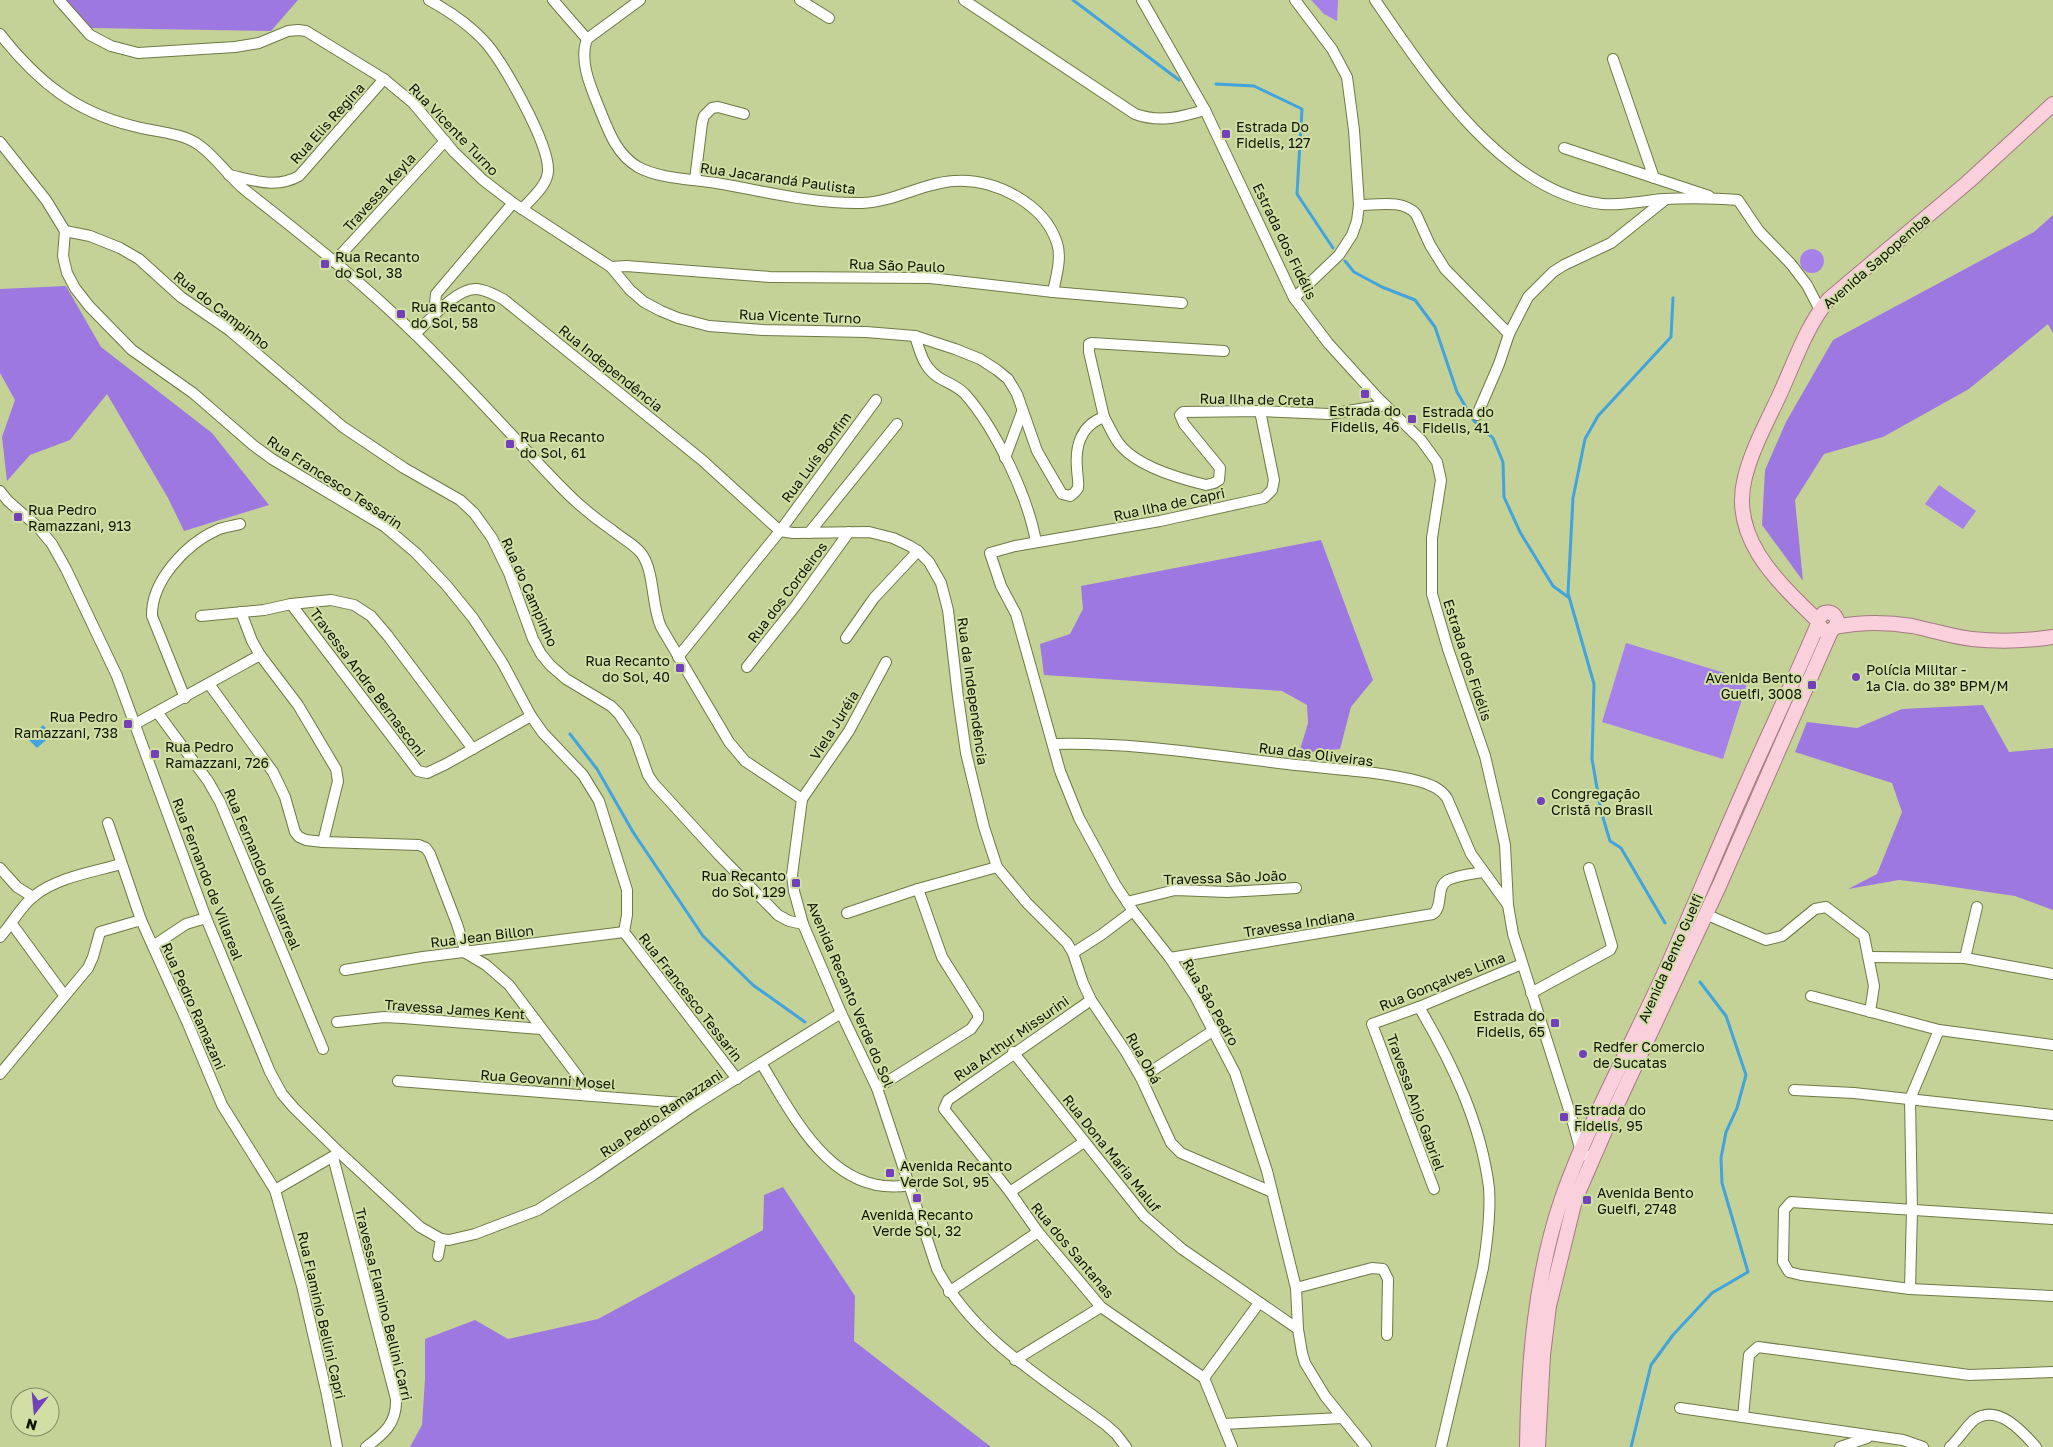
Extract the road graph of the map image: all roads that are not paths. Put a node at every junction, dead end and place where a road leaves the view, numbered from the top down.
1 (60, 0) edge
2 (429, 0) edge
3 (554, 0) edge
4 (640, 0) edge
5 (800, 0) edge
6 (964, 0) edge
7 (1142, 0) edge
8 (1295, 0) edge
9 (1375, 0) edge
10 (829, 18) dead end
11 (0, 34) edge
12 (587, 39) junction
13 (1613, 59) dead end
14 (384, 80) junction
15 (2053, 104) edge
16 (1205, 110) junction
17 (744, 114) dead end
18 (445, 141) junction
19 (0, 142) edge
20 (1564, 148) dead end
21 (228, 175) junction
22 (1654, 178) junction
23 (695, 180) junction
24 (1717, 198) junction
25 (1666, 199) junction
26 (513, 203) junction
27 (1359, 205) junction
28 (522, 209) junction
29 (66, 231) junction
30 (334, 262) junction
31 (611, 267) junction
32 (1054, 292) junction
33 (1294, 298) junction
34 (1182, 303) dead end
35 (1820, 310) junction
36 (434, 315) junction
37 (415, 334) junction
38 (1509, 334) junction
39 (915, 336) junction
40 (1224, 352) dead end
41 (876, 400) dead end
42 (1385, 405) junction
43 (1260, 411) junction
44 (1022, 412) junction
45 (1477, 415) dead end
46 (1104, 417) junction
47 (897, 424) dead end
48 (1005, 458) junction
49 (0, 491) edge
50 (240, 524) dead end
51 (780, 531) junction
52 (849, 532) junction
53 (809, 533) junction
54 (1036, 542) junction
55 (918, 551) junction
56 (990, 553) joint
57 (291, 604) junction
58 (241, 612) junction
59 (201, 616) dead end
60 (1827, 622) junction
61 (2053, 637) edge
62 (846, 638) dead end
63 (260, 655) junction
64 (678, 656) junction
65 (886, 662) dead end
66 (747, 667) dead end
67 (209, 684) junction
68 (184, 698) junction
69 (157, 712) junction
70 (531, 716) junction
71 (135, 724) junction
72 (1053, 744) junction
73 (473, 749) junction
74 (802, 799) junction
75 (108, 823) dead end
76 (323, 842) junction
77 (121, 864) junction
78 (997, 867) junction
79 (0, 868) edge
80 (1589, 868) dead end
81 (1483, 872) junction
82 (1296, 888) dead end
83 (918, 889) junction
84 (33, 897) junction
85 (1127, 902) junction
86 (1508, 905) junction
87 (1977, 907) dead end
88 (1133, 911) junction
89 (847, 913) dead end
90 (1705, 914) junction
91 (206, 918) junction
92 (141, 920) junction
93 (12, 924) junction
94 (803, 924) junction
95 (624, 932) junction
96 (0, 937) edge
97 (153, 946) junction
98 (1074, 952) junction
99 (466, 953) junction
100 (1869, 957) junction
101 (1170, 958) junction
102 (1964, 958) junction
103 (1522, 964) junction
104 (345, 970) dead end
105 (2053, 974) edge
106 (1668, 981) junction
107 (1531, 993) junction
108 (64, 995) junction
109 (1812, 996) dead end
110 (1091, 1000) junction
111 (1419, 1007) junction
112 (841, 1012) junction
113 (1870, 1012) junction
114 (337, 1022) dead end
115 (1372, 1024) joint
116 (542, 1029) junction
117 (1214, 1030) junction
118 (1939, 1030) junction
119 (2053, 1045) edge
120 (323, 1048) dead end
121 (1013, 1052) junction
122 (761, 1063) junction
123 (0, 1074) edge
124 (737, 1078) junction
125 (1141, 1078) junction
126 (398, 1081) dead end
127 (877, 1088) junction
128 (1794, 1090) dead end
129 (592, 1095) junction
130 (1910, 1099) junction
131 (948, 1100) joint
132 (696, 1104) junction
133 (2053, 1115) edge
134 (1084, 1142) junction
135 (336, 1155) junction
136 (1587, 1155) junction
137 (910, 1185) junction
138 (1434, 1189) dead end
139 (275, 1190) junction
140 (1010, 1192) junction
141 (1272, 1192) junction
142 (1912, 1210) junction
143 (2053, 1219) edge
144 (1038, 1232) junction
145 (441, 1239) junction
146 (438, 1256) dead end
147 (1296, 1288) junction
148 (1910, 1289) junction
149 (949, 1292) junction
150 (2053, 1296) edge
151 (1259, 1303) junction
152 (1101, 1307) junction
153 (1298, 1329) junction
154 (1387, 1335) dead end
155 (1015, 1360) junction
156 (2053, 1372) edge
157 (1204, 1378) junction
158 (1680, 1408) dead end
159 (1743, 1417) junction
160 (1342, 1418) junction
161 (1223, 1424) junction
162 (1871, 1437) junction
163 (337, 1447) edge
164 (366, 1447) edge
165 (1126, 1447) edge
166 (1232, 1447) edge
167 (1366, 1447) edge
168 (1441, 1447) edge
169 (1527, 1447) edge
170 (1538, 1447) edge
171 (1840, 1447) edge
172 (1923, 1447) edge
173 (1950, 1447) edge
174 (2036, 1447) edge

1 - 14 street, Rua Vicente Turno
2 - 28 street
3 - 12 street
4 - 12 street
5 - 10 street
6 - 16 street
7 - 16 street, Estrada dos Fidélis
8 - 27 street
9 - 25 street
11 - 21 street
12 - 23 street, Rua Jacarandá Paulista
13 - 22 street
14 - 18 street, Rua Vicente Turno
14 - 21 street, Rua Elis Regina
15 - 35 main road, Avenida Sapopemba
16 - 33 street, Estrada dos Fidélis
17 - 23 street
18 - 26 street, Rua Vicente Turno
18 - 30 street, Travessa Keyla
19 - 29 street
20 - 22 street
21 - 30 street
22 - 24 street
23 - 32 street, Rua Jacarandá Paulista
24 - 25 street
24 - 35 street
25 - 38 street
26 - 28 street, Rua Vicente Turno
26 - 36 street
27 - 33 street
27 - 38 street
28 - 31 street, Rua Vicente Turno
29 - 70 street, Rua Francesco Tessarin
29 - 94 street, Rua do Campinho
30 - 37 street
31 - 32 street, Rua São Paulo
31 - 39 street, Rua Vicente Turno
32 - 34 street, Rua São Paulo
33 - 42 street, Estrada dos Fidélis
35 - 60 main road, Avenida Sapopemba
36 - 37 street, Rua Independência
36 - 51 street, Rua Independência
37 - 64 street
38 - 45 street
39 - 44 street, Rua Vicente Turno
39 - 48 street
40 - 46 street
41 - 51 street, Rua Luís Bonfim
42 - 43 street, Rua Ilha de Creta
42 - 86 street, Estrada dos Fidélis
43 - 46 street, Rua Ilha de Creta
43 - 54 street, Rua Ilha de Capri
44 - 46 street, Rua Vicente Turno
44 - 48 street
47 - 53 street
48 - 54 street
49 - 71 street, Rua Fernando de Villareal
50 - 68 street
51 - 53 street, Rua da Independência
51 - 64 street, Rua Luís Bonfim
52 - 53 street, Rua da Independência
52 - 55 street, Rua da Independência
52 - 66 street, Rua dos Cordeiros
54 - 56 street, Rua Ilha de Capri
55 - 62 street
55 - 78 street, Rua da Independência
56 - 72 street, Rua São Pedro
57 - 58 street
57 - 73 street
57 - 73 street, Travessa Andre Bernasconi
58 - 59 street
58 - 63 street
60 - 61 main road
60 - 90 main road, Avenida Bento Guelfi
60 - 106 main road, Avenida Bento Guelfi
63 - 67 street
63 - 76 street
64 - 74 street
65 - 74 street, Viela Juréia
67 - 68 street
67 - 76 street
68 - 69 street
69 - 71 street
69 - 120 street, Rua Fernando de Vilarreal
70 - 73 street, Travessa Andre Bernasconi
70 - 95 street, Rua Francesco Tessarin
71 - 91 street, Rua Fernando de Villareal
72 - 81 street, Rua das Oliveiras
72 - 85 street, Rua São Pedro
74 - 94 street, Avenida Recanto Verde do Sol
75 - 77 street, Rua Pedro Ramazani
76 - 99 street
77 - 84 street
77 - 92 street, Rua Pedro Ramazani
78 - 83 street
78 - 98 street, Rua da Independência
79 - 84 street
80 - 107 street
81 - 86 street, Rua das Oliveiras
81 - 101 street, Travessa Indiana
82 - 85 street, Travessa São João
83 - 89 street
83 - 127 street
84 - 93 street
85 - 88 street, Rua São Pedro
86 - 103 street, Estrada dos Fidélis
87 - 102 street
88 - 98 street
88 - 101 street, Rua São Pedro
90 - 100 street
90 - 106 main road, Avenida Bento Guelfi
91 - 97 street
91 - 135 street, Rua Fernando de Villareal
92 - 97 street, Rua Pedro Ramazani
92 - 108 street
93 - 96 street
93 - 108 street
94 - 112 street, Avenida Recanto Verde do Sol
95 - 99 street, Rua Jean Billon
95 - 124 street, Rua Francesco Tessarin
97 - 139 street, Rua Pedro Ramazani
98 - 110 street, Rua Obá
99 - 104 street, Rua Jean Billon
99 - 116 street
100 - 102 street
100 - 113 street
101 - 117 street, Rua São Pedro
102 - 105 street
103 - 107 street, Estrada dos Fidélis
103 - 111 street, Rua Gonçalves Lima
106 - 136 main road, Avenida Bento Guelfi
107 - 136 street, Estrada dos Fidélis
108 - 123 street
109 - 113 street
110 - 121 street, Rua Arthur Missurini
110 - 125 street, Rua Obá
111 - 115 street, Rua Gonçalves Lima
111 - 168 street
112 - 122 street, Rua Pedro Ramazzani
112 - 127 street, Avenida Recanto Verde do Sol
113 - 118 street
114 - 116 street, Travessa James Kent
115 - 138 street, Travessa Anjo Gabriel
116 - 129 street
117 - 125 street
117 - 141 street, Rua São Pedro
118 - 119 street
118 - 130 street
121 - 131 street, Rua Arthur Missurini
121 - 134 street, Rua Dona Maria Maluf
122 - 124 street, Rua Pedro Ramazzani
122 - 137 street
124 - 132 street, Rua Pedro Ramazzani
125 - 141 street, Rua Obá
126 - 129 street, Rua Geovanni Mosel
127 - 137 street, Avenida Recanto Verde do Sol
128 - 130 street
129 - 132 street, Rua Geovanni Mosel
130 - 133 street
130 - 142 street
131 - 140 street, Rua dos Santanas
132 - 145 street, Rua Pedro Ramazzani
134 - 140 street
134 - 151 street, Rua Dona Maria Maluf
135 - 139 street
135 - 145 street, Rua Fernando de Villareal
135 - 164 street, Travessa Flamino Bellini Carri
136 - 169 main road, Avenida Bento Guelfi
136 - 170 main road, Avenida Bento Guelfi
137 - 149 street, Avenida Recanto Verde do Sol
139 - 163 street, Rua Flaminio Bellini Capri
140 - 144 street, Rua dos Santanas
141 - 147 street, Rua São Pedro
142 - 143 street
142 - 148 street
142 - 148 street
144 - 149 street
144 - 152 street, Rua dos Santanas
145 - 146 street
147 - 153 street, Rua São Pedro
147 - 154 street
148 - 150 street
149 - 155 street, Avenida Recanto Verde do Sol
151 - 153 street, Rua Dona Maria Maluf
151 - 157 street
152 - 155 street
152 - 157 street, Rua dos Santanas
153 - 160 street, Rua São Pedro
155 - 165 street, Avenida Recanto Verde do Sol
156 - 159 street
157 - 161 street
158 - 159 street
159 - 162 street
160 - 161 street
160 - 167 street, Rua São Pedro
161 - 166 street
162 - 171 street
162 - 172 street
173 - 174 street

